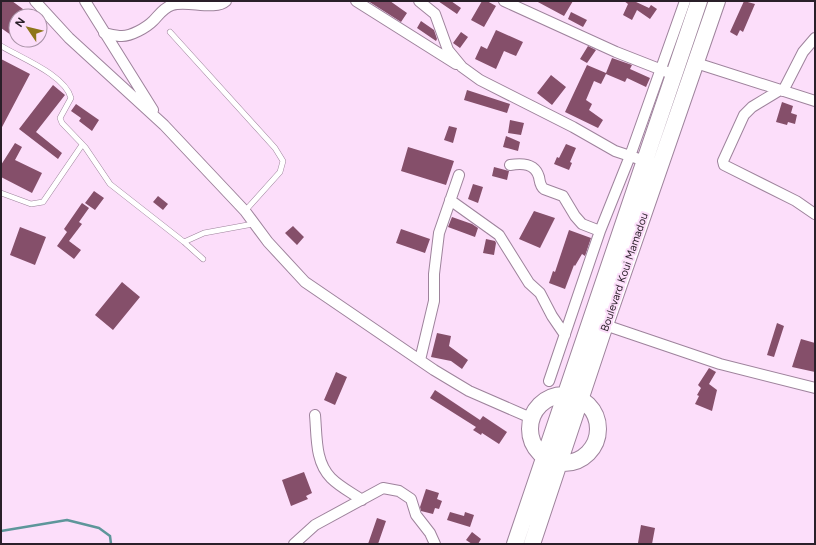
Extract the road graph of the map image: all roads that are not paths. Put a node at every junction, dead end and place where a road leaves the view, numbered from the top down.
1 (35, 1) edge
2 (85, 1) edge
3 (226, 1) edge
4 (356, 1) edge
5 (419, 1) edge
6 (504, 1) edge
7 (685, 1) edge
8 (699, 1) edge
9 (717, 1) edge
10 (170, 32) dead end
11 (104, 33) junction
12 (815, 38) edge
13 (1, 46) edge
14 (696, 63) junction
15 (462, 67) junction
16 (668, 72) junction
17 (782, 91) junction
18 (815, 101) edge
19 (164, 124) junction
20 (82, 145) junction
21 (638, 158) junction
22 (510, 165) dead end
23 (459, 175) dead end
24 (1, 193) edge
25 (450, 200) junction
26 (245, 211) junction
27 (815, 214) edge
28 (253, 224) junction
29 (600, 231) junction
30 (184, 242) junction
31 (203, 259) dead end
32 (605, 325) junction
33 (565, 336) junction
34 (420, 360) junction
35 (549, 381) dead end
36 (815, 388) edge
37 (565, 394) junction
38 (581, 399) junction
39 (315, 415) dead end
40 (531, 418) junction
41 (544, 457) junction
42 (559, 463) junction
43 (362, 500) junction
44 (294, 544) edge
45 (435, 544) edge
46 (515, 544) edge
47 (532, 544) edge

1 - 19 street
2 - 11 street
3 - 11 street
4 - 15 street
5 - 15 street
6 - 16 street
7 - 16 street
8 - 16 main road, Boulevard Koui Mamadou
9 - 14 main road, Boulevard Koui Mamadou
10 - 26 lane
11 - 19 street
12 - 17 street
13 - 20 lane
14 - 17 street
14 - 32 main road, Boulevard Koui Mamadou
15 - 21 street
16 - 21 main road, Boulevard Koui Mamadou
17 - 18 street
17 - 27 street
19 - 26 street
20 - 24 lane
20 - 30 lane
21 - 29 street
21 - 37 main road, Boulevard Koui Mamadou
22 - 29 street
23 - 25 street
25 - 33 street
25 - 34 street
26 - 28 street
28 - 30 lane
28 - 34 street
29 - 33 street
30 - 31 lane
32 - 36 street
32 - 38 main road, Boulevard Koui Mamadou
33 - 35 street
34 - 40 street
37 - 38 main road
37 - 40 main road
37 - 41 main road, Boulevard Koui Mamadou
38 - 42 main road, Boulevard Koui Mamadou
38 - 42 main road
39 - 43 street
40 - 41 main road
41 - 42 main road
41 - 46 main road, Boulevard Koui Mamadou
42 - 47 main road, Boulevard Koui Mamadou
43 - 44 street
43 - 45 street

